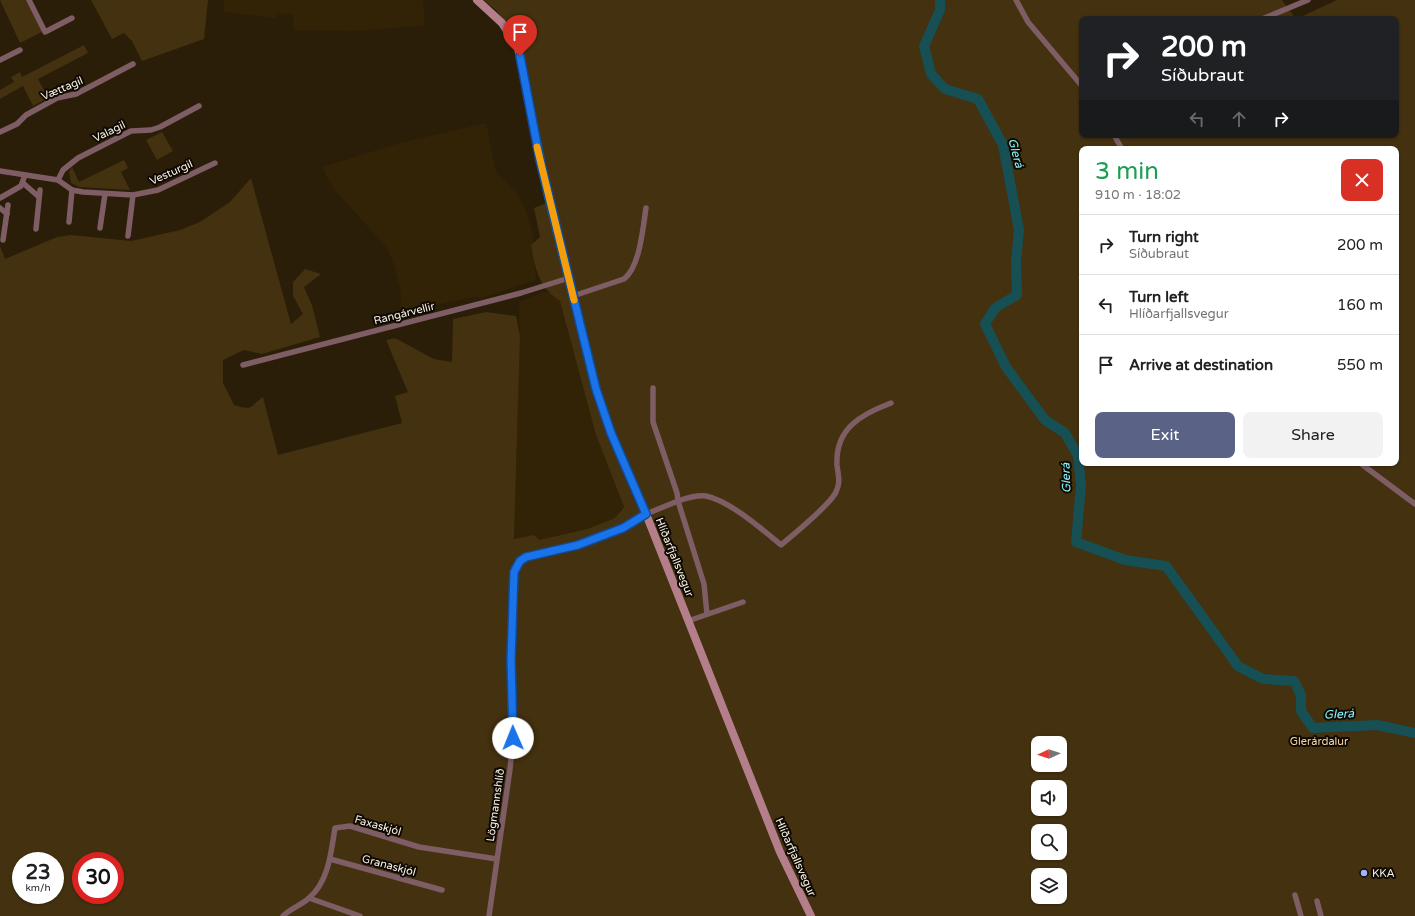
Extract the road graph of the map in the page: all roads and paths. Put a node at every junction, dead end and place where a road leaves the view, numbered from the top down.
1 (29, 0) edge
2 (477, 0) edge
3 (1016, 0) edge
4 (1308, 0) edge
5 (1269, 16) edge
6 (72, 18) dead end
7 (20, 50) dead end
8 (0, 60) edge
9 (133, 64) dead end
10 (1079, 82) edge
11 (199, 106) dead end
12 (0, 132) edge
13 (216, 163) dead end
14 (0, 171) edge
15 (25, 175) junction
16 (58, 180) junction
17 (23, 183) junction
18 (40, 190) dead end
19 (72, 190) junction
20 (105, 194) junction
21 (133, 195) junction
22 (39, 197) junction
23 (0, 198) edge
24 (8, 205) dead end
25 (0, 208) edge
26 (646, 208) dead end
27 (7, 214) junction
28 (69, 222) dead end
29 (100, 228) dead end
30 (36, 229) dead end
31 (128, 236) dead end
32 (3, 240) dead end
33 (569, 278) junction
34 (573, 296) junction
35 (243, 365) dead end
36 (653, 388) dead end
37 (891, 403) dead end
38 (1364, 466) edge
39 (678, 501) junction
40 (1415, 504) edge
41 (646, 514) junction
42 (743, 602) dead end
43 (707, 614) junction
44 (688, 621) junction
45 (330, 859) junction
46 (498, 859) junction
47 (442, 890) dead end
48 (1295, 895) dead end
49 (309, 898) junction
50 (1317, 901) dead end
51 (283, 916) edge
52 (360, 916) edge
53 (489, 916) edge
54 (811, 916) edge
55 (1301, 916) edge
56 (1320, 916) edge

1 - 6 street
2 - 33 main road, Hlíðarfjallsvegur
3 - 10 street
4 - 5 street
7 - 8 street
9 - 12 street, Vættagil
11 - 16 street, Valagil
13 - 21 street, Vesturgil
14 - 15 street, Vesturgil
15 - 16 street, Vesturgil
15 - 17 street
16 - 19 street, Vesturgil
17 - 22 street
17 - 23 street
18 - 22 street
19 - 20 street, Vesturgil
19 - 28 street
20 - 21 street, Vesturgil
20 - 29 street
21 - 31 street
22 - 30 street
24 - 27 street
25 - 27 street
26 - 34 street
27 - 32 street
33 - 34 main road, Hlíðarfjallsvegur
33 - 35 street, Rangárvellir
34 - 41 main road, Hlíðarfjallsvegur
36 - 39 street
37 - 39 street
38 - 40 street
39 - 41 street
39 - 43 street
41 - 44 main road, Hlíðarfjallsvegur
41 - 46 street, Lögmannshlíð
42 - 43 street
43 - 44 street
44 - 54 main road, Hlíðarfjallsvegur
45 - 46 street, Faxaskjól
45 - 47 street, Granaskjól
45 - 49 street, Faxaskjól
46 - 53 street, Lögmannshlíð
48 - 55 street
49 - 51 street, Faxaskjól
49 - 52 street
50 - 56 street

